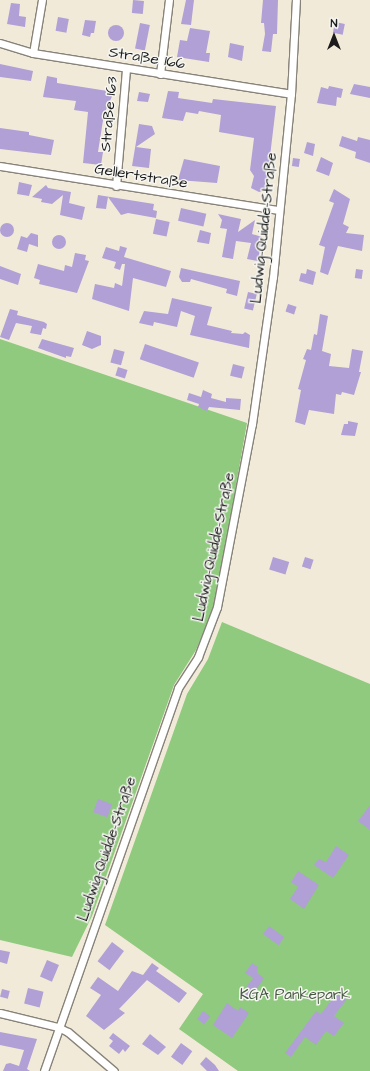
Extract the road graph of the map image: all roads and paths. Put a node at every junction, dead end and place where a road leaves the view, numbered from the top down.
1 (42, 0) edge
2 (169, 0) edge
3 (296, 0) edge
4 (0, 43) edge
5 (33, 53) junction
6 (126, 69) junction
7 (160, 74) junction
8 (291, 94) junction
9 (0, 166) edge
10 (116, 186) junction
11 (279, 210) junction
12 (0, 1013) edge
13 (58, 1027) junction
14 (44, 1071) edge
15 (114, 1071) edge

1 - 5 street
2 - 7 street
3 - 8 street, Ludwig-Quidde-Straße
4 - 5 street, Straße 166
5 - 6 street, Straße 166
6 - 7 street, Straße 166
6 - 10 street, Straße 163
7 - 8 street, Straße 166
8 - 11 street, Ludwig-Quidde-Straße
9 - 10 street, Gellertstraße
10 - 11 street, Gellertstraße
11 - 13 street, Ludwig-Quidde-Straße
12 - 13 street
13 - 14 street, Ludwig-Quidde-Straße
13 - 15 street

